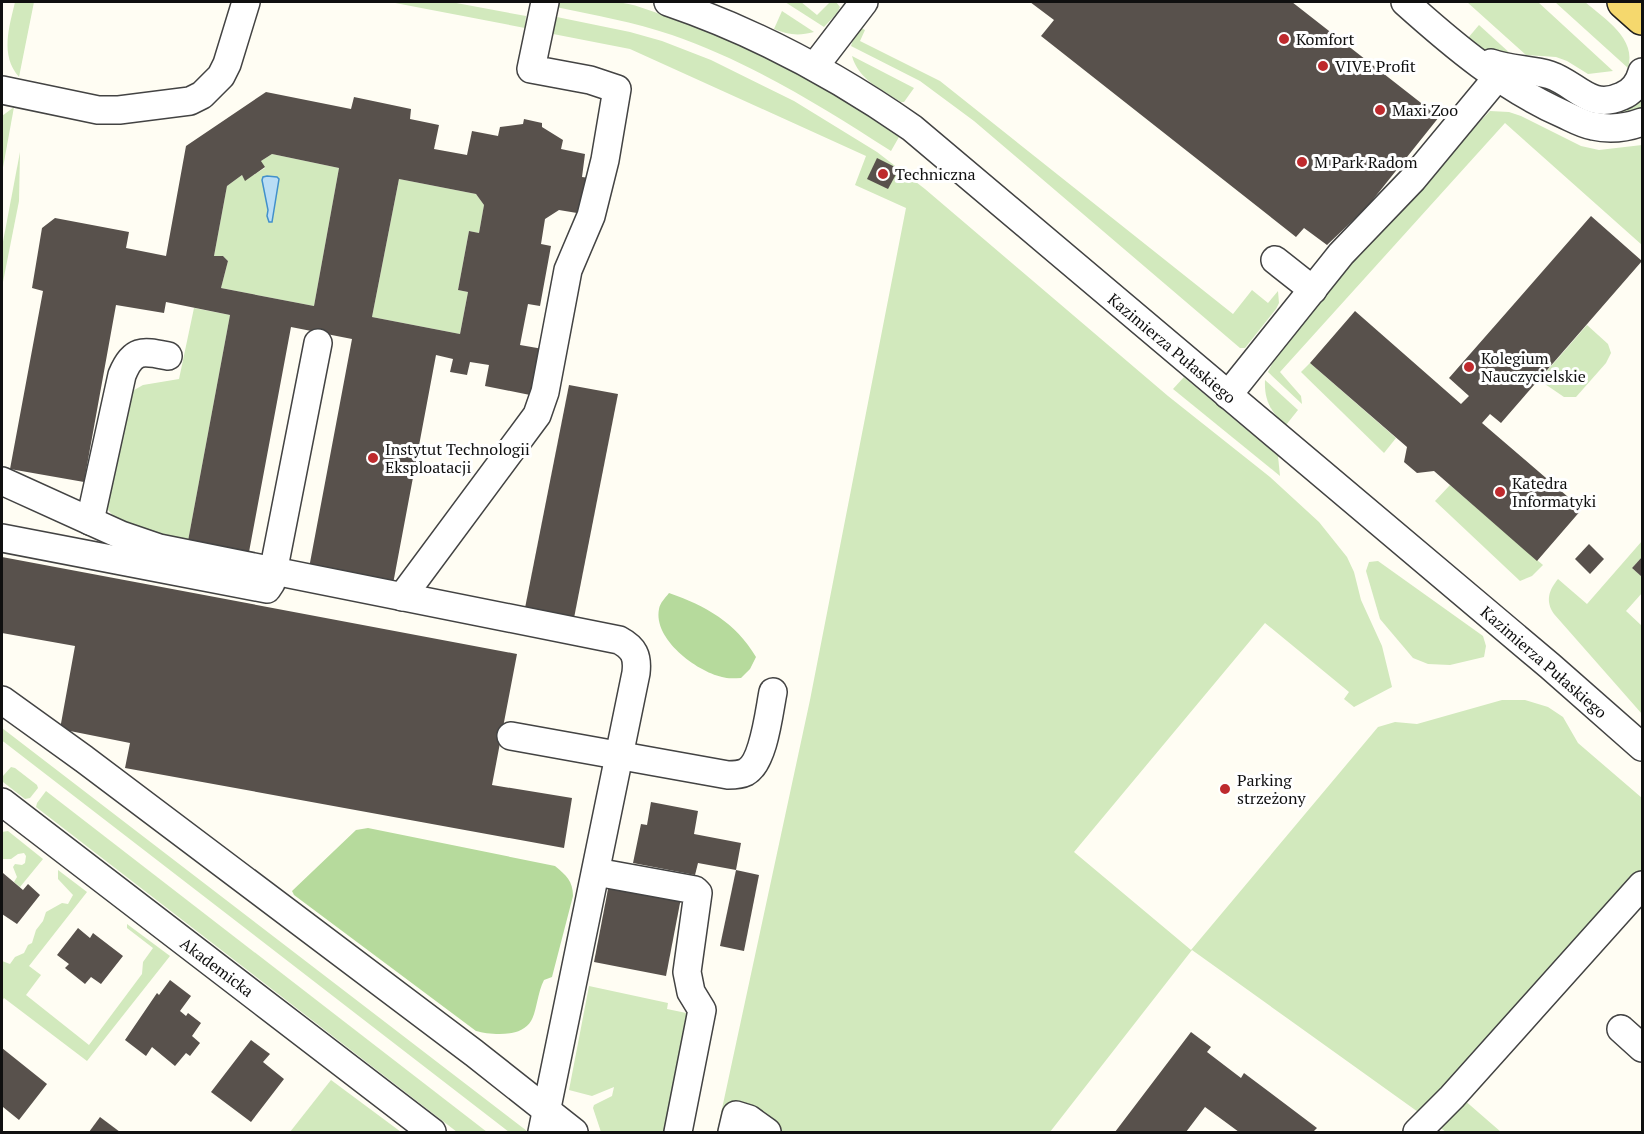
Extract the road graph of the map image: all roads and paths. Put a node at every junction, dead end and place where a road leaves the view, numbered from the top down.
1 (246, 2) edge
2 (545, 2) edge
3 (668, 2) edge
4 (864, 2) edge
5 (1405, 2) edge
6 (1624, 2) edge
7 (1642, 18) edge
8 (815, 66) junction
9 (1642, 72) edge
10 (1502, 73) junction
11 (2, 90) edge
12 (1642, 122) edge
13 (1275, 260) dead end
14 (1313, 290) junction
15 (318, 343) dead end
16 (168, 356) dead end
17 (1228, 395) junction
18 (2, 481) edge
19 (90, 520) junction
20 (2, 537) edge
21 (274, 571) junction
22 (402, 597) junction
23 (773, 692) dead end
24 (2, 700) edge
25 (511, 736) dead end
26 (1642, 747) edge
27 (620, 756) junction
28 (2, 802) edge
29 (596, 872) junction
30 (1642, 885) edge
31 (1621, 1029) dead end
32 (1642, 1048) edge
33 (544, 1123) edge
34 (432, 1132) edge
35 (574, 1132) edge
36 (678, 1132) edge
37 (732, 1132) edge
38 (767, 1132) edge
39 (1417, 1132) edge

1 - 11 street
2 - 22 street
3 - 8 street, Kazimierza Pułaskiego
4 - 8 street
5 - 10 street
6 - 7 main road
8 - 17 street, Kazimierza Pułaskiego
9 - 10 street
10 - 12 street
10 - 14 street
13 - 14 street
14 - 17 street
15 - 21 street
16 - 19 street
17 - 26 street, Kazimierza Pułaskiego
18 - 19 street
19 - 21 street
20 - 21 street
21 - 22 street
22 - 27 street
23 - 27 street
24 - 33 street
25 - 27 street
27 - 29 street
28 - 34 street, Akademicka
29 - 33 street
29 - 36 street
30 - 39 street
31 - 32 street
33 - 35 street
37 - 38 street

